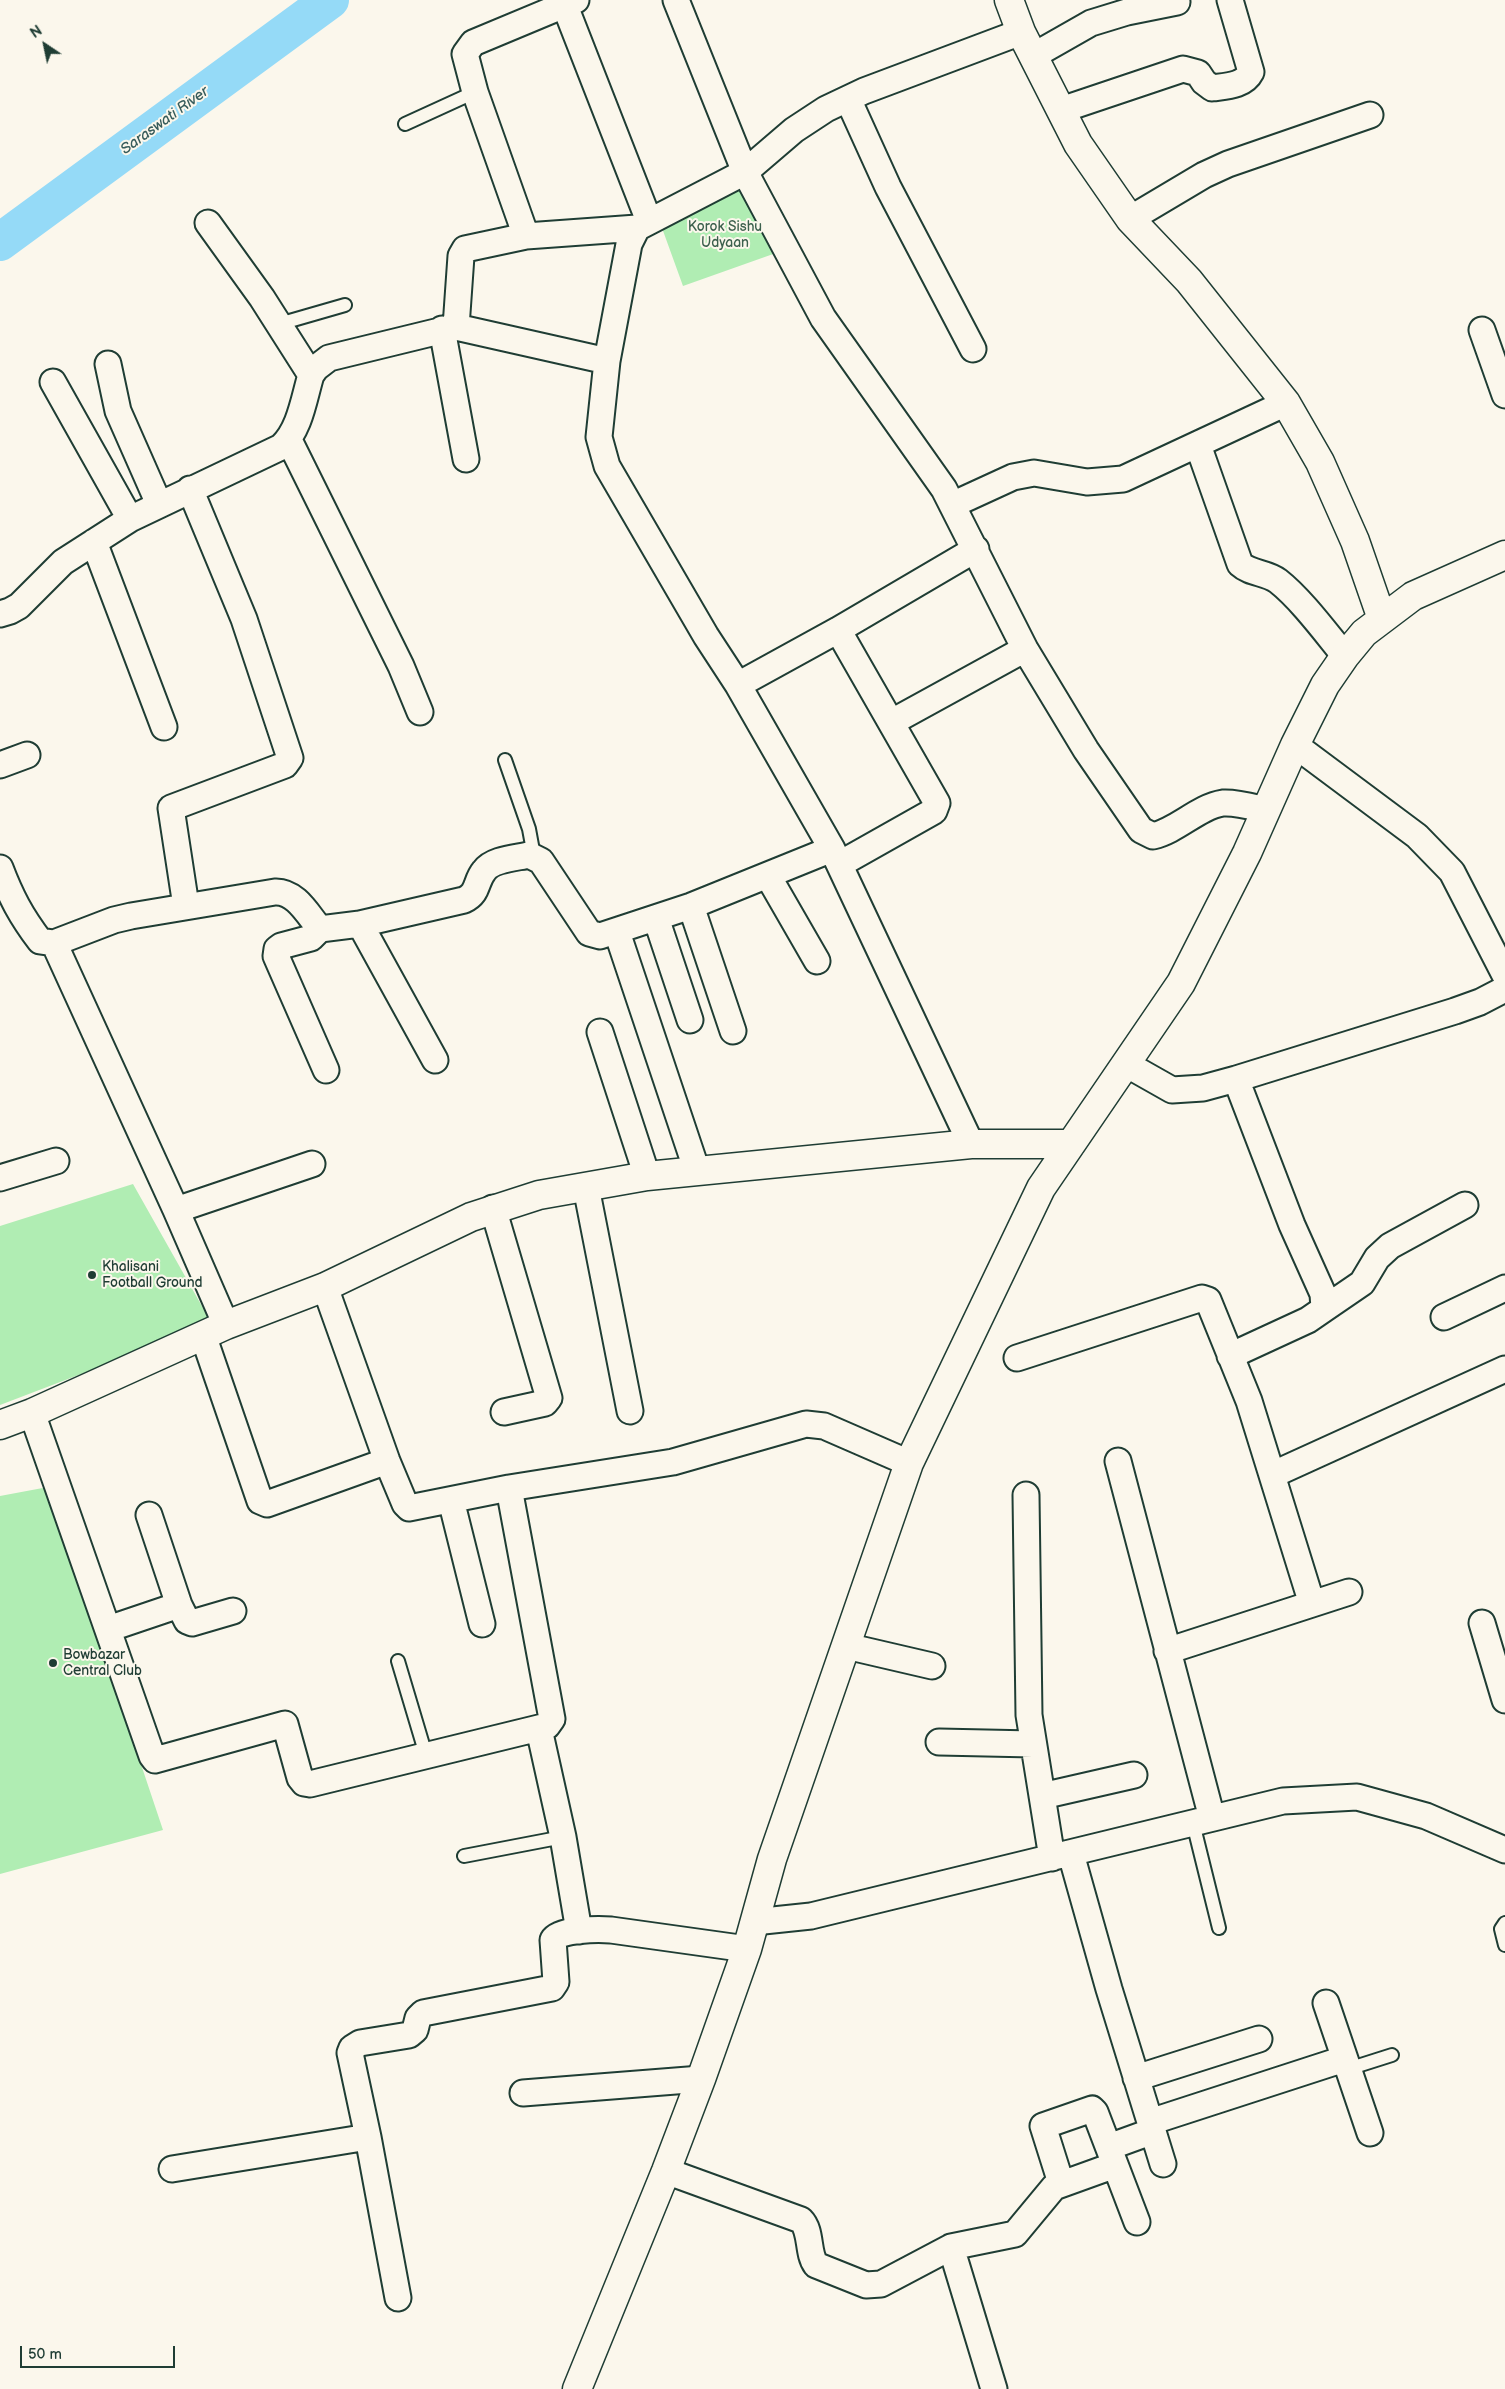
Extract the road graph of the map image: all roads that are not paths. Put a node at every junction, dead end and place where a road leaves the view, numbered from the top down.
1 (676, 0) edge
2 (1009, 0) edge
3 (1230, 0) edge
4 (1176, 2) dead end
5 (571, 3) edge
6 (1027, 44) junction
7 (475, 92) junction
8 (848, 99) junction
9 (1060, 110) junction
10 (1370, 115) dead end
11 (405, 124) dead end
12 (745, 172) junction
13 (1130, 219) junction
14 (208, 223) dead end
15 (643, 225) junction
16 (526, 236) junction
17 (345, 305) dead end
18 (279, 324) junction
19 (449, 328) junction
20 (1482, 330) dead end
21 (973, 349) dead end
22 (607, 361) junction
23 (108, 364) dead end
24 (311, 375) junction
25 (53, 382) dead end
26 (1505, 395) edge
27 (1286, 403) junction
28 (288, 440) junction
29 (1198, 445) junction
30 (466, 459) dead end
31 (190, 489) junction
32 (160, 504) junction
33 (952, 505) junction
34 (130, 519) junction
35 (94, 542) junction
36 (976, 549) junction
37 (1505, 555) edge
38 (0, 614) edge
39 (1382, 619) junction
40 (838, 630) junction
41 (1025, 649) junction
42 (1345, 656) junction
43 (738, 685) junction
44 (420, 712) dead end
45 (892, 722) junction
46 (164, 727) dead end
47 (1295, 745) junction
48 (27, 755) dead end
49 (505, 760) dead end
50 (0, 765) edge
51 (1266, 810) junction
52 (534, 856) junction
53 (836, 856) junction
54 (0, 868) edge
55 (768, 876) junction
56 (186, 906) junction
57 (691, 906) junction
58 (656, 918) junction
59 (360, 924) junction
60 (320, 929) junction
61 (617, 932) junction
62 (54, 943) junction
63 (817, 961) dead end
64 (1505, 975) edge
65 (1505, 989) edge
66 (690, 1020) dead end
67 (733, 1031) dead end
68 (600, 1032) dead end
69 (435, 1060) dead end
70 (1126, 1064) junction
71 (326, 1070) dead end
72 (1236, 1079) junction
73 (971, 1144) junction
74 (1071, 1144) junction
75 (56, 1161) dead end
76 (312, 1164) dead end
77 (697, 1171) junction
78 (647, 1176) junction
79 (0, 1178) edge
80 (586, 1187) junction
81 (1465, 1205) dead end
82 (493, 1208) junction
83 (176, 1210) junction
84 (325, 1287) junction
85 (1505, 1288) edge
86 (1324, 1309) junction
87 (1444, 1317) dead end
88 (215, 1330) junction
89 (1230, 1356) junction
90 (1018, 1358) dead end
91 (1505, 1369) edge
92 (630, 1410) dead end
93 (504, 1412) dead end
94 (32, 1413) junction
95 (0, 1425) edge
96 (387, 1461) junction
97 (1118, 1461) dead end
98 (909, 1463) junction
99 (1272, 1475) junction
100 (509, 1488) junction
101 (1026, 1495) dead end
102 (451, 1500) junction
103 (149, 1516) dead end
104 (1348, 1592) dead end
105 (1312, 1604) junction
106 (179, 1605) junction
107 (233, 1611) dead end
108 (1482, 1622) dead end
109 (482, 1624) dead end
110 (108, 1629) junction
111 (846, 1646) junction
112 (1168, 1651) junction
113 (398, 1661) dead end
114 (932, 1666) dead end
115 (1505, 1700) edge
116 (539, 1729) junction
117 (939, 1742) dead end
118 (1033, 1744) junction
119 (426, 1755) junction
120 (1134, 1775) dead end
121 (1042, 1796) junction
122 (1203, 1821) junction
123 (563, 1837) junction
124 (1504, 1846) edge
125 (464, 1856) dead end
126 (1061, 1856) junction
127 (754, 1922) junction
128 (1505, 1923) edge
129 (1219, 1928) dead end
130 (579, 1931) junction
131 (1505, 1945) edge
132 (747, 1949) junction
133 (1326, 2003) dead end
134 (1259, 2039) dead end
135 (1392, 2055) dead end
136 (1346, 2064) junction
137 (1136, 2078) junction
138 (701, 2079) junction
139 (523, 2093) dead end
140 (1151, 2127) junction
141 (1370, 2133) dead end
142 (368, 2138) junction
143 (1112, 2156) junction
144 (1164, 2164) dead end
145 (172, 2169) dead end
146 (666, 2172) junction
147 (1060, 2184) junction
148 (1137, 2222) dead end
149 (951, 2247) junction
150 (398, 2298) dead end
151 (578, 2389) edge
152 (994, 2389) edge

1 - 12 street
2 - 6 main road
3 - 9 street
4 - 6 street
5 - 7 street
5 - 15 street
6 - 8 street
6 - 9 main road
7 - 11 lane
7 - 16 street
8 - 12 street
8 - 21 street
9 - 13 main road
10 - 13 street
12 - 15 street
12 - 33 street
13 - 27 main road
14 - 18 street
15 - 16 street
15 - 22 street
16 - 19 street
17 - 18 lane
18 - 24 street
19 - 22 street
19 - 24 street
19 - 30 street
20 - 26 street
22 - 43 street
23 - 32 street
24 - 28 street
25 - 34 street
27 - 29 street
27 - 39 main road
28 - 31 street
28 - 44 street
29 - 33 street
29 - 42 street
31 - 32 street
31 - 56 street
32 - 34 street
33 - 36 street
34 - 35 street
35 - 38 street
35 - 46 street
36 - 40 street
36 - 41 street
37 - 39 main road
39 - 42 main road
40 - 43 street
40 - 45 street
41 - 45 street
41 - 51 street
42 - 47 main road
43 - 53 street
45 - 53 street
47 - 51 main road
47 - 64 street
48 - 50 street
49 - 52 lane
51 - 70 main road
52 - 59 street
52 - 61 street
53 - 55 street
53 - 73 street
54 - 62 street
55 - 57 street
55 - 63 street
56 - 60 street
56 - 62 street
57 - 58 street
57 - 67 street
58 - 61 street
58 - 66 street
59 - 60 street
59 - 69 street
60 - 71 street
61 - 77 street
62 - 83 street
65 - 72 street
68 - 78 street
70 - 72 street
70 - 74 main road
72 - 86 street
73 - 74 main road
73 - 77 main road
74 - 98 main road
75 - 79 street
76 - 83 street
77 - 78 main road
78 - 80 main road
80 - 82 main road
80 - 92 street
81 - 86 street
82 - 84 main road
82 - 93 street
83 - 88 street
84 - 88 main road
84 - 96 street
85 - 87 street
86 - 89 street
88 - 94 main road
88 - 96 street
89 - 90 street
89 - 99 street
91 - 99 street
94 - 95 main road
94 - 110 street
96 - 102 street
97 - 112 street
98 - 100 street
98 - 111 main road
99 - 105 street
100 - 102 street
100 - 116 street
101 - 118 street
102 - 109 street
103 - 106 street
104 - 105 street
105 - 112 street
106 - 107 street
106 - 110 street
108 - 115 street
110 - 119 street
111 - 114 street
111 - 127 main road
112 - 122 street
113 - 119 lane
116 - 119 street
116 - 123 street
117 - 118 street
118 - 121 street
120 - 121 street
121 - 126 street
122 - 124 street
122 - 126 street
122 - 129 lane
123 - 125 lane
123 - 130 street
126 - 127 street
126 - 137 street
127 - 132 main road
128 - 131 lane
130 - 132 street
130 - 142 street
132 - 138 main road
133 - 136 street
134 - 137 street
135 - 136 lane
136 - 140 street
136 - 141 street
137 - 140 street
138 - 139 street
138 - 146 main road
140 - 143 street
140 - 144 street
142 - 145 street
142 - 150 street
143 - 147 street
143 - 147 street
143 - 148 street
146 - 149 street
146 - 151 main road
147 - 149 street
149 - 152 street

